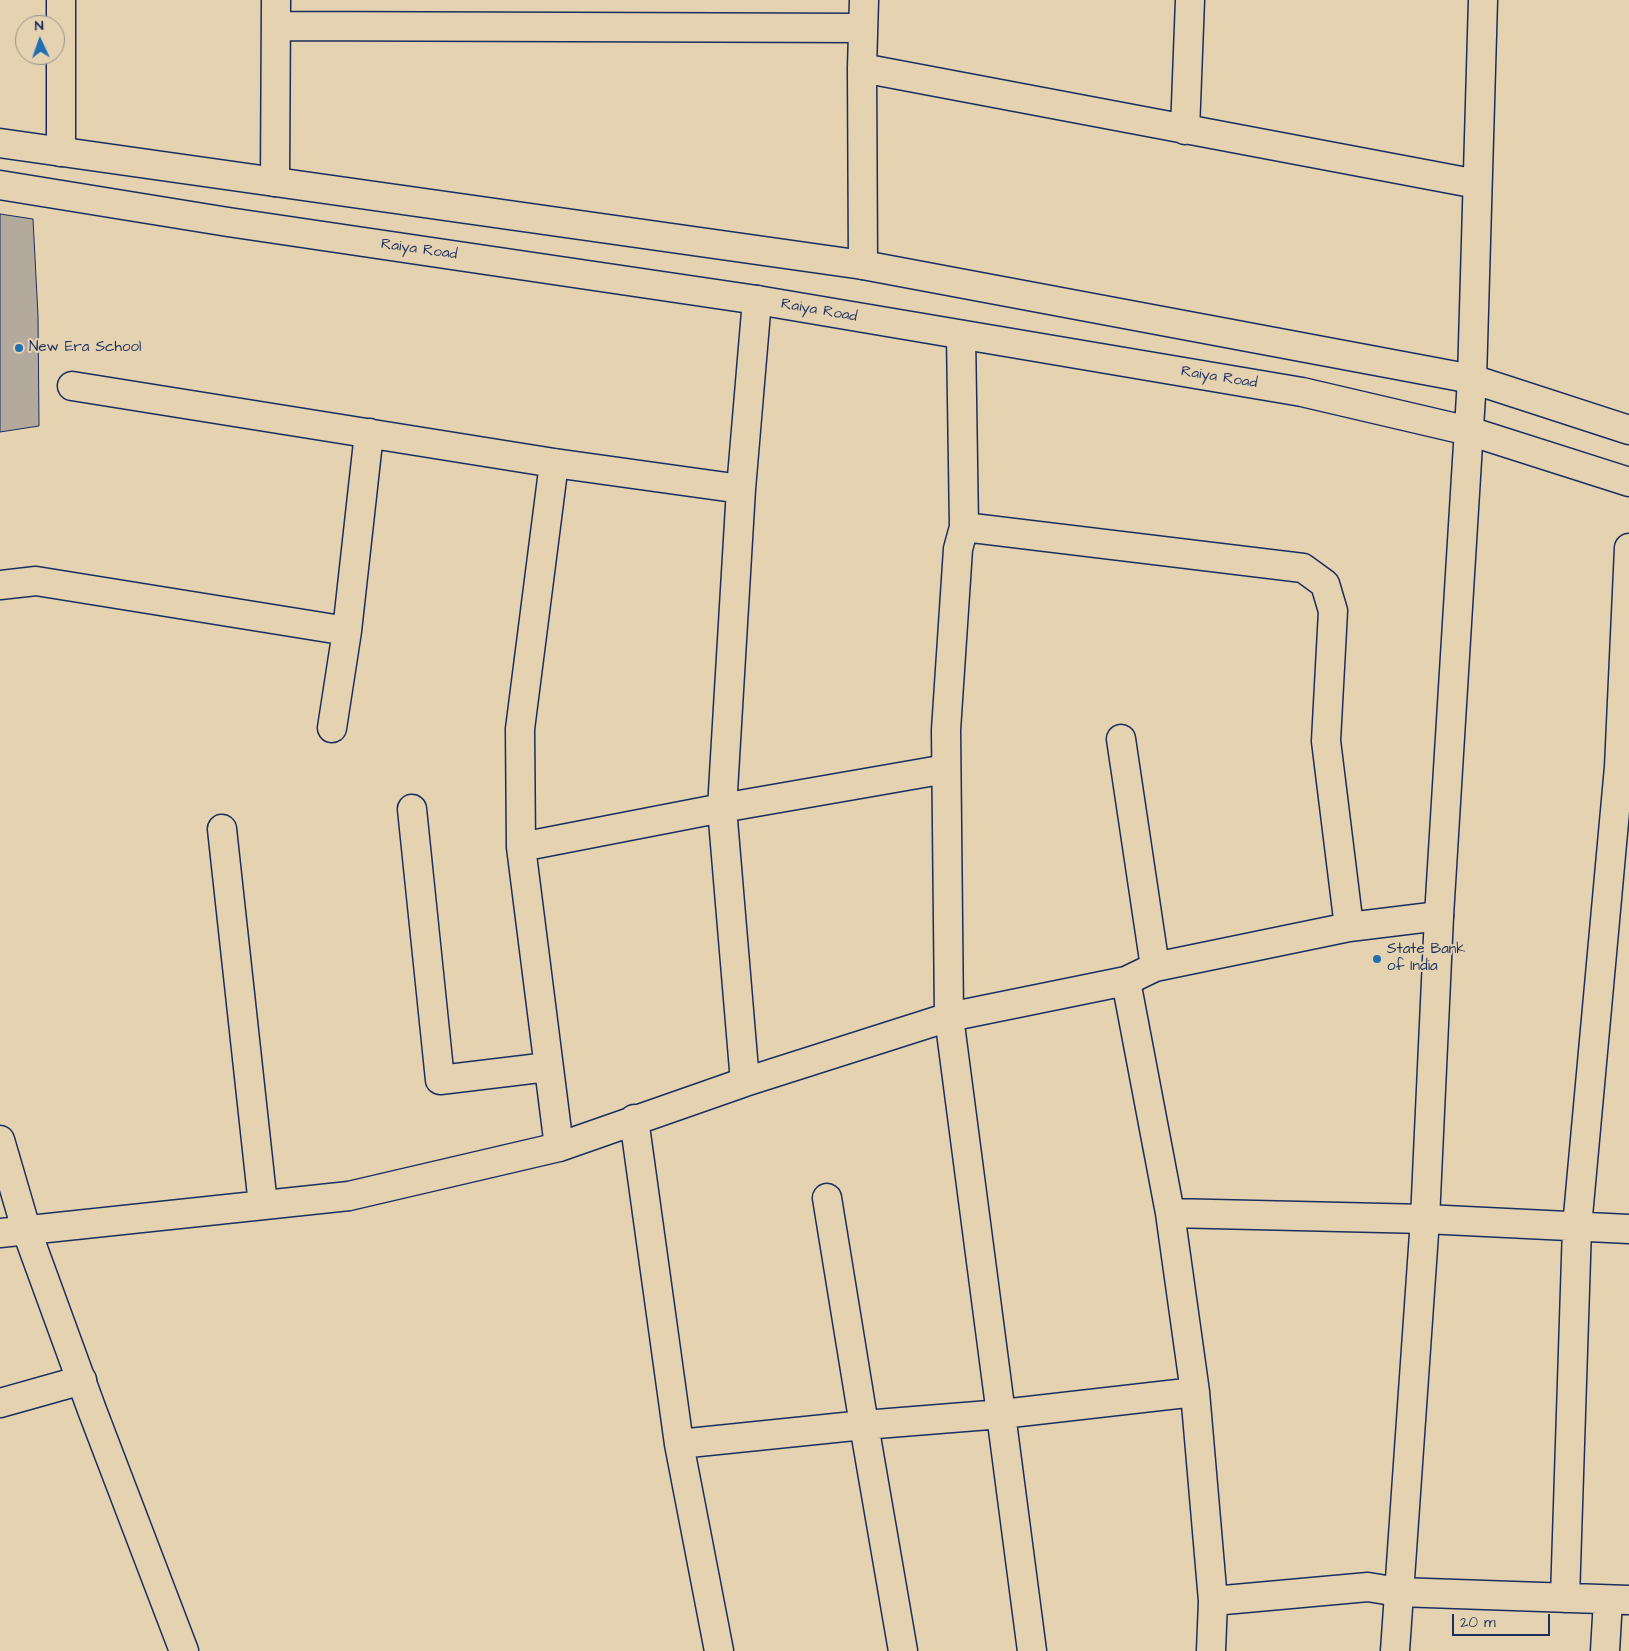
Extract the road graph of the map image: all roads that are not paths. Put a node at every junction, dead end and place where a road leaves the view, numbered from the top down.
1 (61, 0) edge
2 (864, 0) edge
3 (1190, 0) edge
4 (1483, 0) edge
5 (276, 13) edge
6 (863, 28) junction
7 (862, 68) junction
8 (1185, 130) junction
9 (0, 143) edge
10 (61, 152) junction
11 (275, 182) junction
12 (1477, 184) junction
13 (0, 186) edge
14 (863, 265) junction
15 (757, 300) junction
16 (961, 335) junction
17 (1472, 379) junction
18 (72, 386) dead end
19 (1629, 430) edge
20 (1469, 431) junction
21 (369, 433) junction
22 (554, 463) junction
23 (1629, 482) edge
24 (741, 490) junction
25 (964, 527) junction
26 (1629, 548) edge
27 (0, 585) edge
28 (347, 631) junction
29 (332, 728) dead end
30 (1121, 739) dead end
31 (1624, 767) edge
32 (946, 769) junction
33 (722, 808) junction
34 (412, 809) dead end
35 (222, 829) dead end
36 (521, 847) junction
37 (1439, 916) junction
38 (1349, 927) junction
39 (1155, 968) junction
40 (1126, 981) junction
41 (949, 1017) junction
42 (548, 1067) junction
43 (745, 1082) junction
44 (634, 1120) junction
45 (0, 1140) edge
46 (559, 1147) junction
47 (827, 1198) dead end
48 (263, 1205) junction
49 (1170, 1213) junction
50 (1425, 1219) junction
51 (1577, 1227) junction
52 (1629, 1229) edge
53 (13, 1231) edge
54 (82, 1380) junction
55 (1194, 1392) junction
56 (0, 1403) edge
57 (1002, 1414) junction
58 (864, 1425) junction
59 (679, 1444) junction
60 (1398, 1592) junction
61 (1565, 1598) junction
62 (1619, 1600) edge
63 (1212, 1601) junction
64 (184, 1651) edge
65 (719, 1651) edge
66 (903, 1651) edge
67 (1032, 1651) edge
68 (1211, 1651) edge
69 (1395, 1651) edge
70 (1604, 1651) edge

1 - 10 street
2 - 6 street
3 - 8 street
4 - 12 street
5 - 6 street
5 - 11 street
6 - 7 street
7 - 8 street
7 - 14 street
8 - 12 street
9 - 10 street
10 - 11 street
11 - 14 street
12 - 17 street
13 - 15 street, Raiya Road
14 - 17 street
15 - 16 street, Raiya Road
15 - 24 street
16 - 20 street, Raiya Road
16 - 25 street
17 - 19 street
17 - 20 street
18 - 21 street
20 - 23 street, Raiya Road
20 - 37 street
21 - 22 street
21 - 28 street
22 - 24 street
22 - 36 street
24 - 33 street
25 - 32 street
25 - 38 street
26 - 31 street
27 - 28 street
28 - 29 street
30 - 39 street
31 - 51 street
32 - 33 street
32 - 41 street
33 - 36 street
33 - 43 street
34 - 42 street
35 - 48 street
36 - 42 street
37 - 38 street
37 - 50 street
38 - 39 street
39 - 40 street
40 - 41 street
40 - 49 street
41 - 43 street
41 - 57 street
42 - 46 street
43 - 44 street
44 - 46 street
44 - 59 street
45 - 53 street
46 - 48 street
47 - 58 street
48 - 53 street
49 - 50 street
49 - 55 street
50 - 51 street
50 - 60 street
51 - 52 street
51 - 61 street
53 - 54 street
54 - 56 street
54 - 64 street
55 - 57 street
55 - 63 street
57 - 58 street
57 - 67 street
58 - 59 street
58 - 66 street
59 - 65 street
60 - 61 street
60 - 63 street
60 - 69 street
61 - 62 street
62 - 70 street
63 - 68 street

